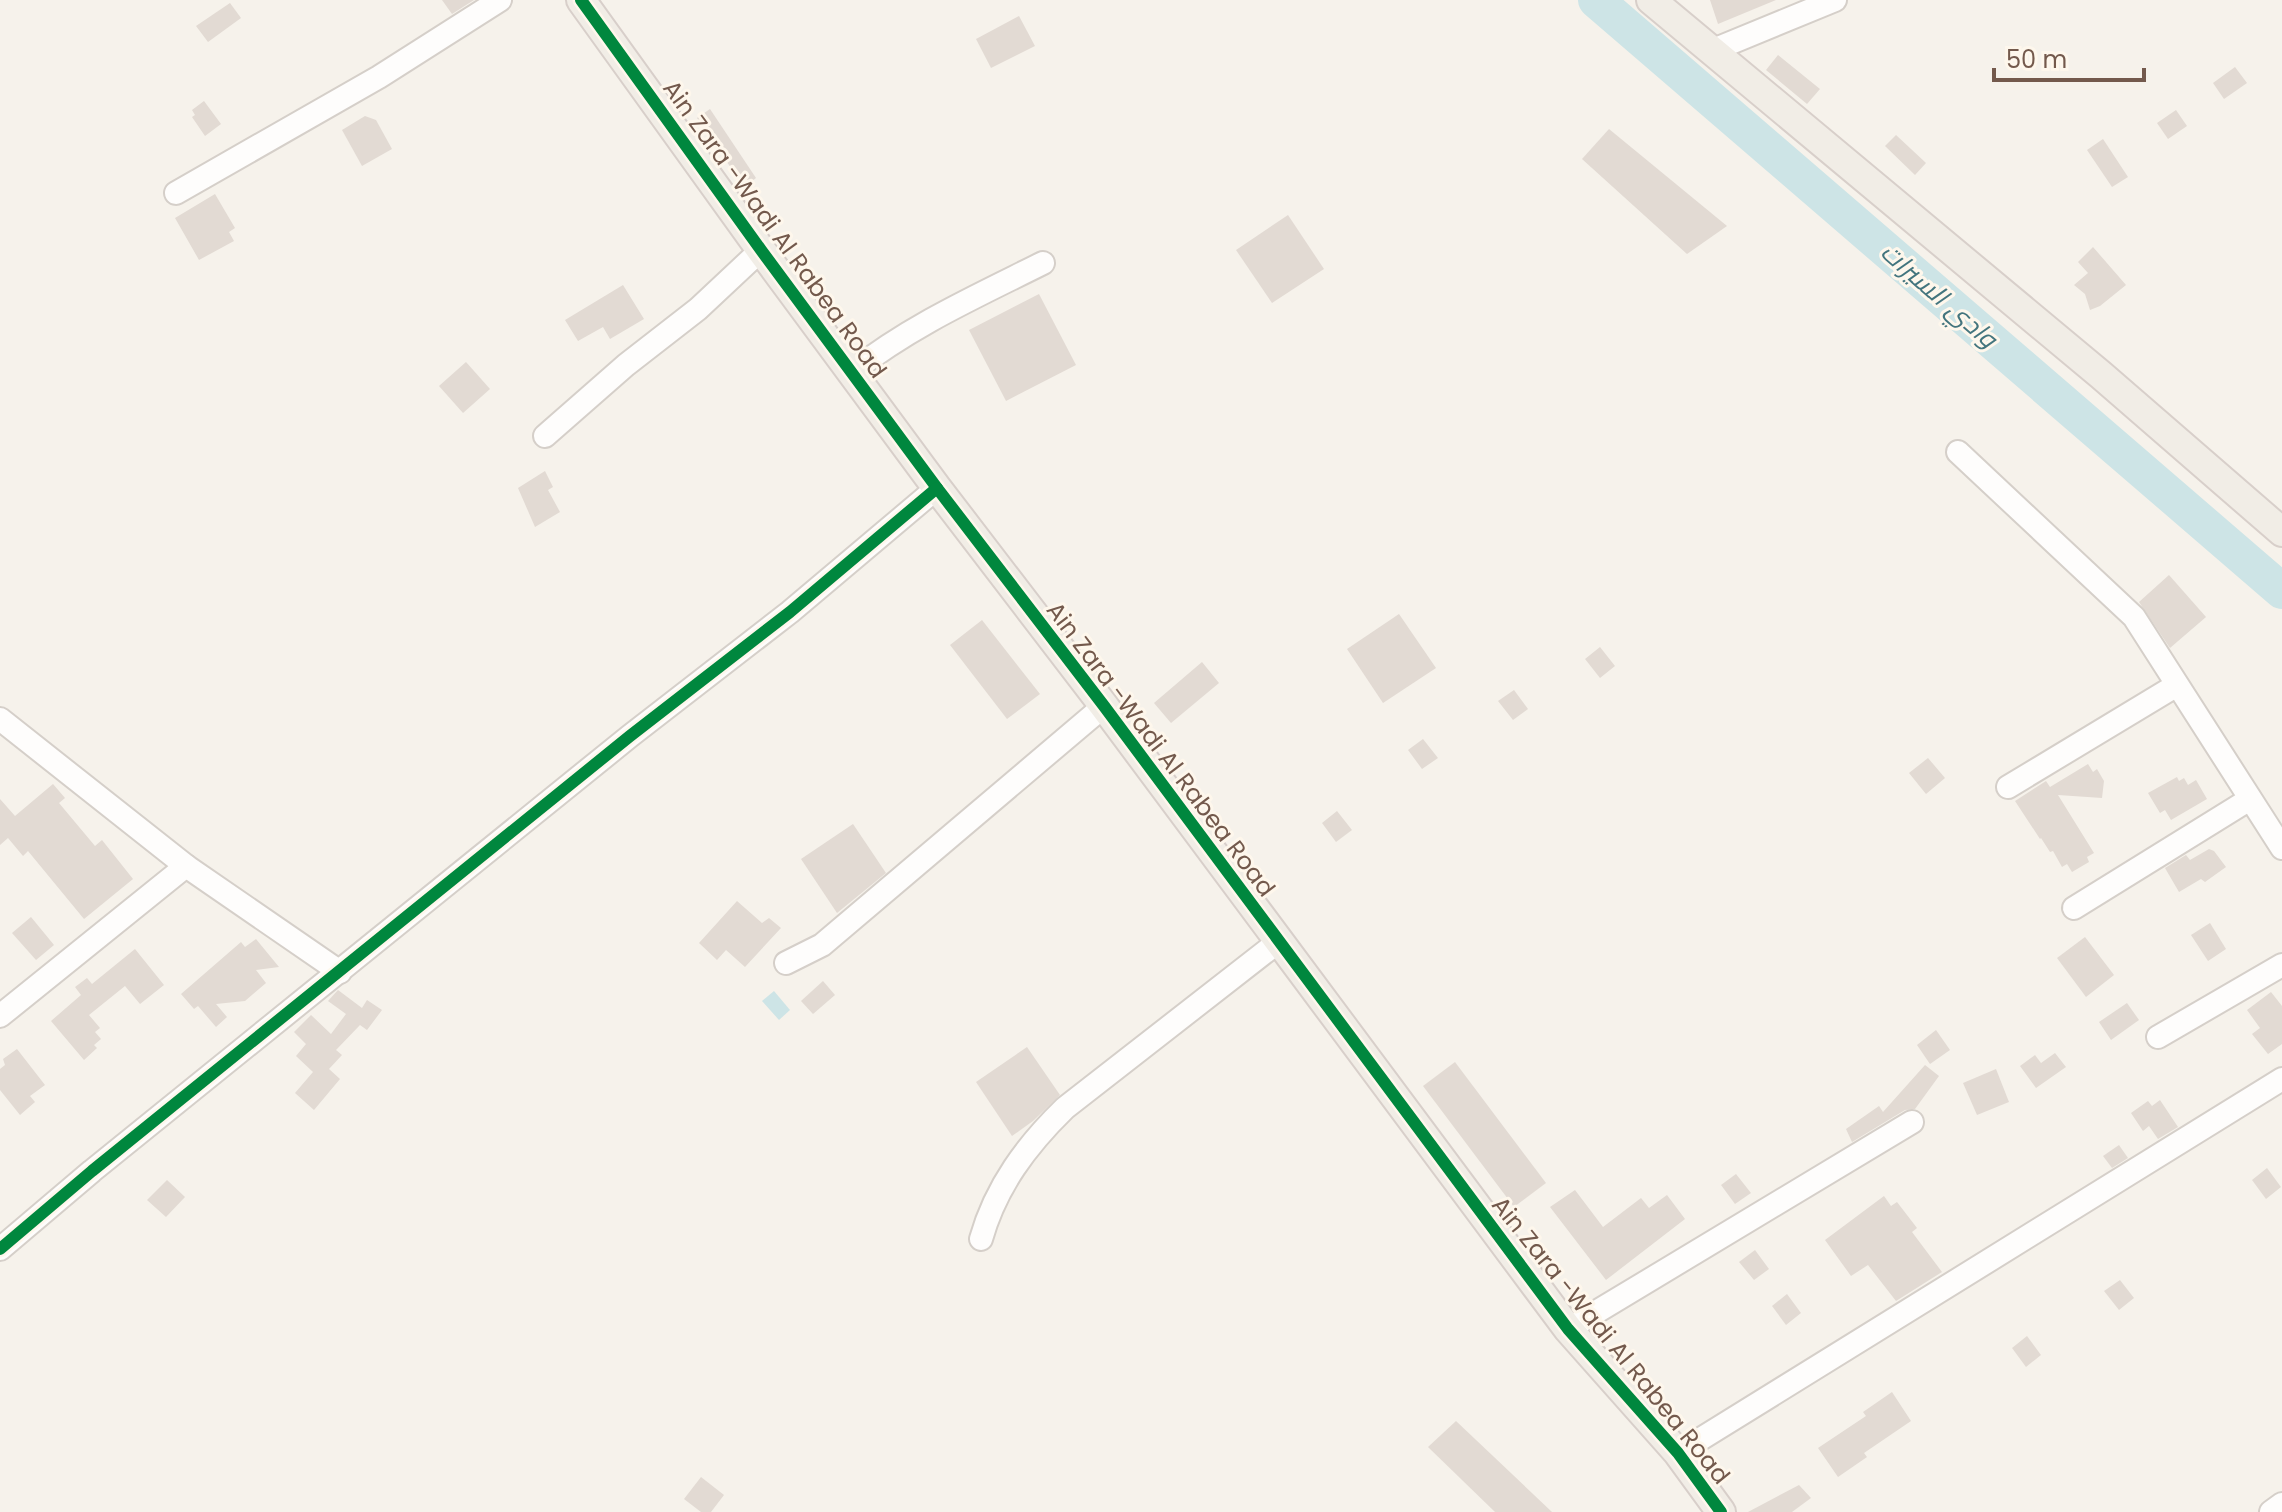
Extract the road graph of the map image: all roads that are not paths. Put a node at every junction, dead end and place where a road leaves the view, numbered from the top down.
1 (500, 0) edge
2 (581, 0) edge
3 (1651, 0) edge
4 (1835, 0) edge
5 (1711, 51) junction
6 (176, 193) dead end
7 (761, 250) junction
8 (1043, 263) dead end
9 (852, 372) junction
10 (545, 436) dead end
11 (1958, 452) dead end
12 (937, 488) junction
13 (2282, 532) edge
14 (2177, 685) junction
15 (1104, 706) junction
16 (0, 719) edge
17 (2008, 787) dead end
18 (2250, 799) junction
19 (2282, 848) edge
20 (186, 866) junction
21 (2074, 908) dead end
22 (1278, 942) junction
23 (786, 963) dead end
24 (2282, 965) edge
25 (340, 972) junction
26 (0, 1016) edge
27 (2158, 1037) dead end
28 (2282, 1079) edge
29 (1912, 1122) dead end
30 (981, 1239) dead end
31 (0, 1249) edge
32 (1568, 1329) junction
33 (1678, 1453) junction
34 (2282, 1504) edge
35 (1721, 1512) edge
36 (2271, 1512) edge

1 - 6 street
2 - 7 main road, Ain Zara -Wadi Al Rabea Road
3 - 5 main road
4 - 5 street
5 - 13 main road
7 - 9 main road, Ain Zara -Wadi Al Rabea Road
7 - 10 street
8 - 9 street
9 - 12 main road, Ain Zara -Wadi Al Rabea Road
11 - 14 street
12 - 15 main road, Ain Zara -Wadi Al Rabea Road
12 - 25 street
14 - 17 street
14 - 18 street
15 - 22 main road, Ain Zara -Wadi Al Rabea Road
15 - 23 street
16 - 20 street
18 - 19 street
18 - 21 street
20 - 25 street
20 - 26 street
22 - 30 street
22 - 32 main road, Ain Zara -Wadi Al Rabea Road
24 - 27 street
25 - 31 street
28 - 33 street
29 - 32 street
32 - 33 main road, Ain Zara -Wadi Al Rabea Road
33 - 35 main road, Ain Zara -Wadi Al Rabea Road
34 - 36 street

